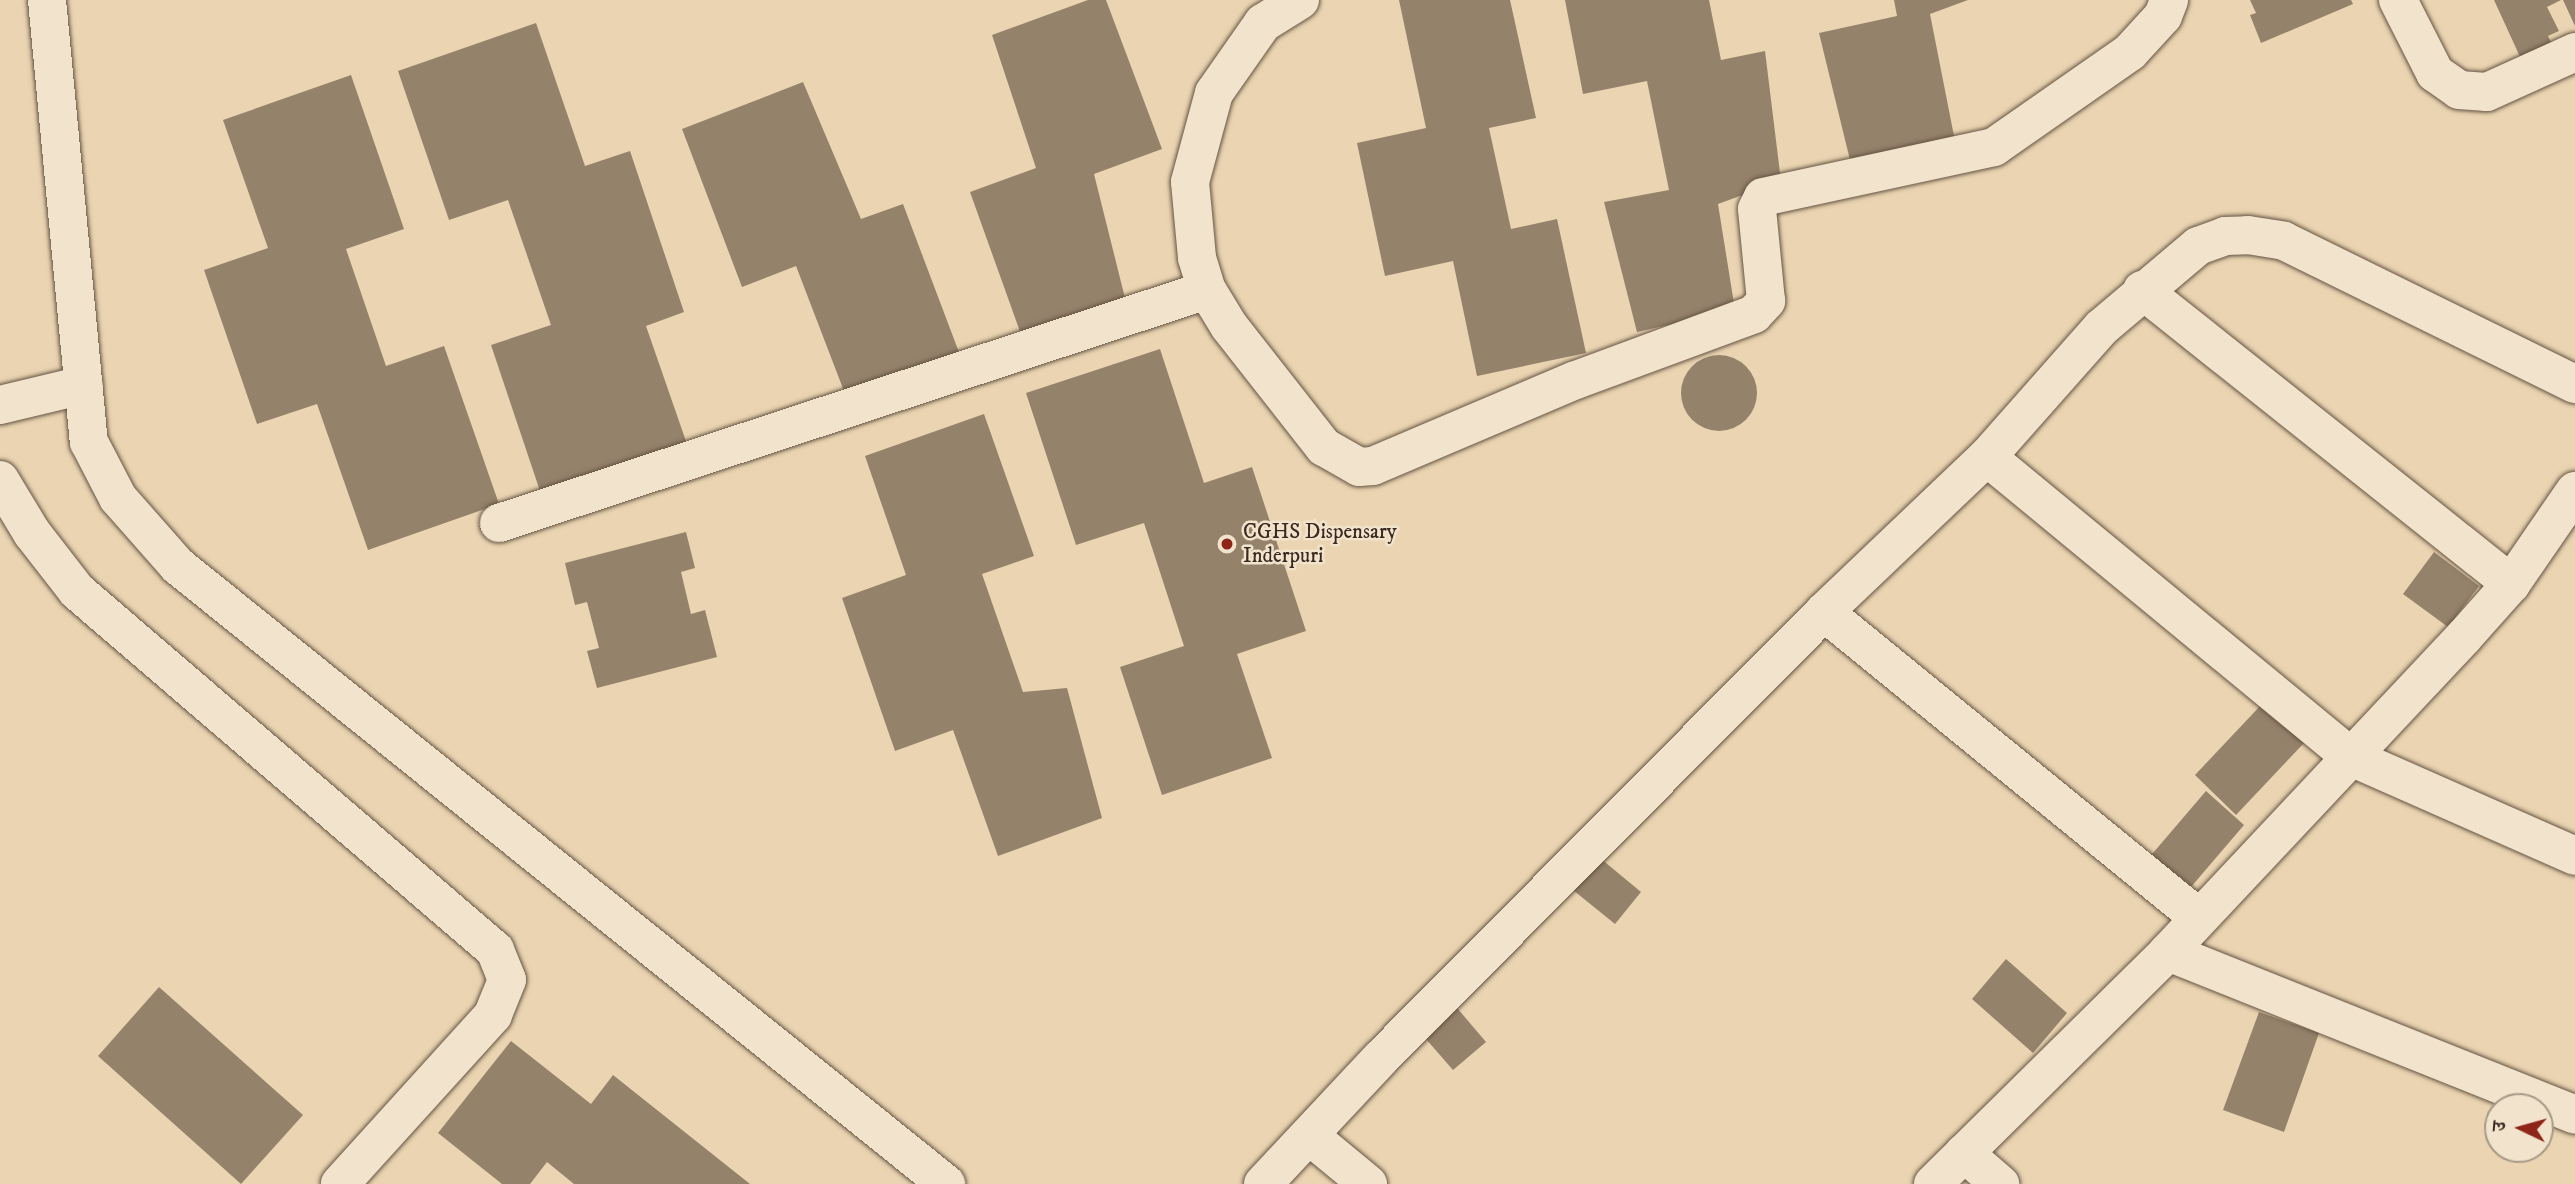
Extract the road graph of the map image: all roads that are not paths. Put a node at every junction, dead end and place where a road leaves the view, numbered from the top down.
1 (47, 0) edge
2 (2169, 0) edge
3 (2398, 0) edge
4 (1280, 5) edge
5 (2575, 52) edge
6 (1207, 290) junction
7 (2142, 290) junction
8 (2575, 384) edge
9 (84, 385) junction
10 (0, 405) edge
11 (1987, 457) junction
12 (0, 480) edge
13 (2575, 491) edge
14 (499, 523) dead end
15 (2511, 584) junction
16 (1824, 612) junction
17 (2351, 757) junction
18 (2575, 856) edge
19 (2197, 916) junction
20 (2168, 952) junction
21 (2575, 1115) edge
22 (1311, 1137) junction
23 (1964, 1153) junction
24 (340, 1184) edge
25 (946, 1184) edge
26 (1263, 1184) edge
27 (1368, 1184) edge
28 (1933, 1184) edge
29 (2000, 1184) edge

1 - 9 street
2 - 6 street
3 - 5 street
4 - 6 street
6 - 14 street
7 - 8 street
7 - 11 street
7 - 15 street
9 - 10 street
9 - 25 street
11 - 16 street
11 - 17 street
12 - 24 street
13 - 15 street
15 - 17 street
16 - 19 street
16 - 22 street
17 - 18 street
17 - 19 street
19 - 20 street
20 - 21 street
20 - 23 street
22 - 26 street
22 - 27 street
23 - 28 street
23 - 29 street

